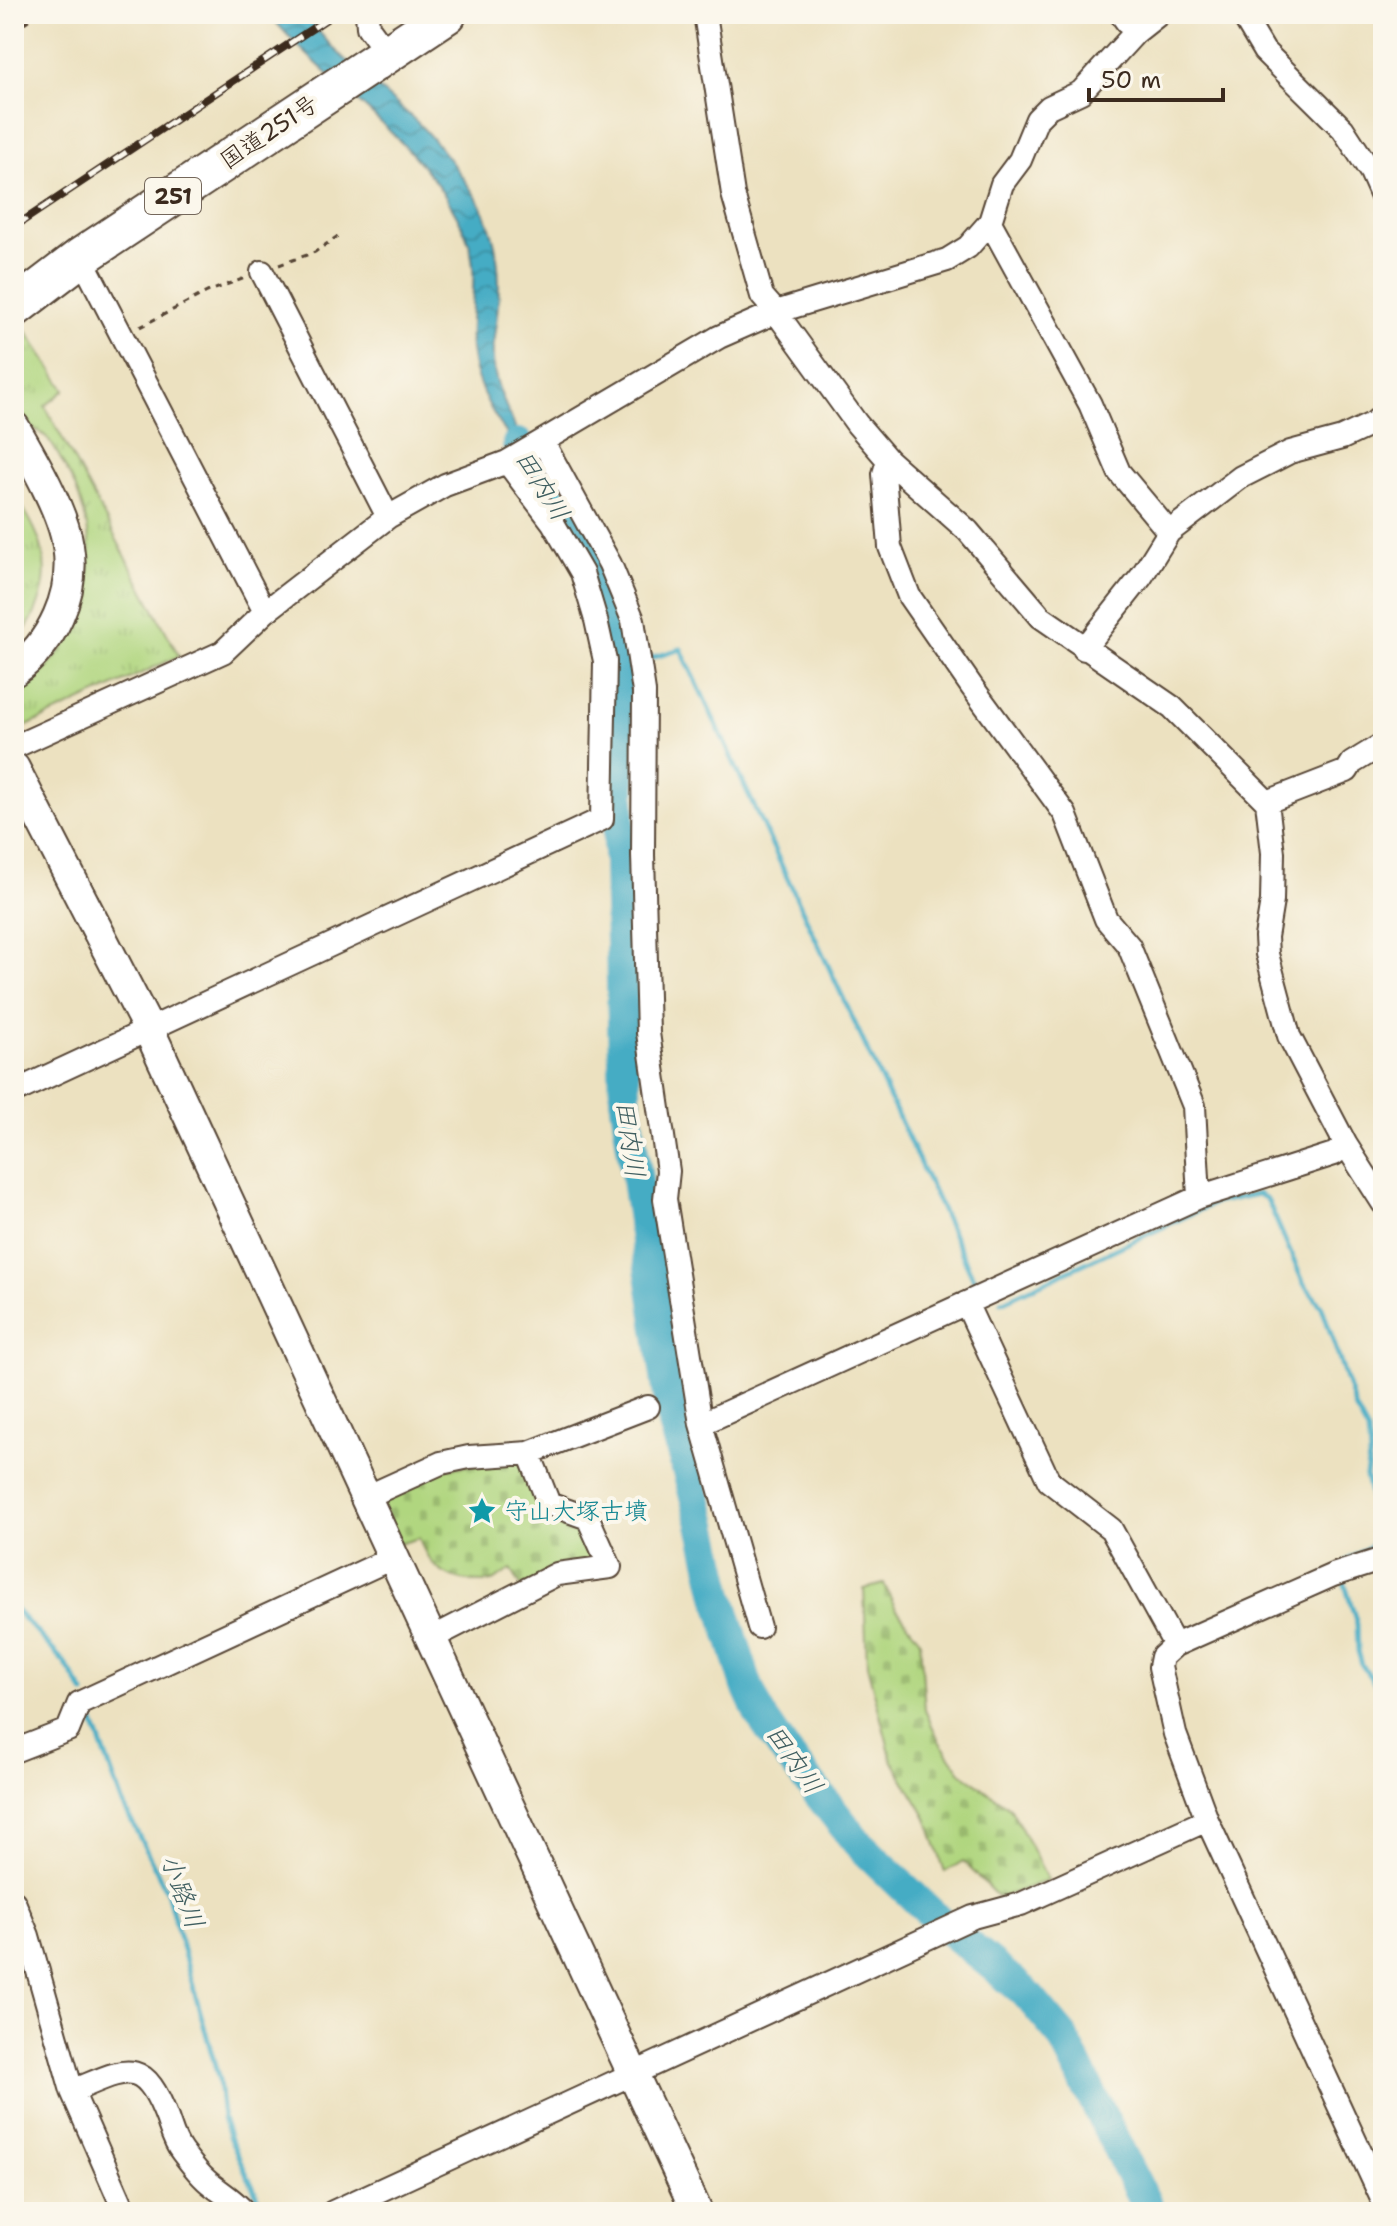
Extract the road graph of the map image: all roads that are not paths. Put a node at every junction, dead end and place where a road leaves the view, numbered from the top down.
1 (367, 14) edge
2 (447, 14) edge
3 (705, 14) edge
4 (1121, 14) edge
5 (1159, 14) edge
6 (1242, 14) edge
7 (1135, 33) junction
8 (384, 54) junction
9 (1383, 199) edge
10 (990, 222) junction
11 (81, 257) junction
12 (262, 272) road end
13 (14, 308) edge
14 (776, 312) junction
15 (1383, 415) edge
16 (18, 433) edge
17 (540, 444) junction
18 (888, 460) junction
19 (510, 461) junction
20 (388, 517) junction
21 (1169, 532) junction
22 (265, 612) junction
23 (1084, 649) junction
24 (14, 671) edge
25 (1383, 744) edge
26 (14, 747) edge
27 (14, 768) edge
28 (1267, 802) junction
29 (149, 1030) junction
30 (14, 1092) edge
31 (1346, 1145) junction
32 (1199, 1197) junction
33 (1383, 1203) edge
34 (966, 1303) junction
35 (648, 1407) dead end
36 (701, 1424) junction
37 (529, 1453) junction
38 (364, 1498) junction
39 (392, 1558) junction
40 (1383, 1559) edge
41 (759, 1627) dead end
42 (430, 1639) junction
43 (1175, 1645) junction
44 (14, 1751) edge
45 (1207, 1820) junction
46 (14, 1902) edge
47 (633, 2072) junction
48 (72, 2091) junction
49 (1383, 2201) edge
50 (125, 2212) edge
51 (244, 2212) edge
52 (333, 2212) edge
53 (697, 2212) edge

1 - 8 street
2 - 8 highway, 国道251号 / 251
3 - 14 street
4 - 7 street
5 - 7 street
6 - 9 street
7 - 10 street
8 - 11 highway, 国道251号 / 251
10 - 14 street
10 - 21 street
11 - 13 highway, 国道251号 / 251
11 - 22 street
12 - 20 street
14 - 17 street
14 - 18 street
15 - 21 street
16 - 24 street
17 - 19 street
17 - 36 street
18 - 23 street
18 - 32 street
19 - 20 street
19 - 29 street
20 - 22 street
21 - 23 street
22 - 26 street
23 - 28 street
25 - 28 street
27 - 29 street
28 - 31 street
29 - 30 street
29 - 38 street
31 - 32 street
31 - 33 street
32 - 34 street
34 - 36 street
34 - 43 street
35 - 37 street
36 - 41 street
37 - 38 street
37 - 42 street
38 - 39 street
39 - 42 street
39 - 44 street
40 - 43 street
42 - 47 street
43 - 45 street
45 - 47 street
45 - 49 street
46 - 48 street
47 - 52 street
47 - 53 street
48 - 50 street
48 - 51 street

